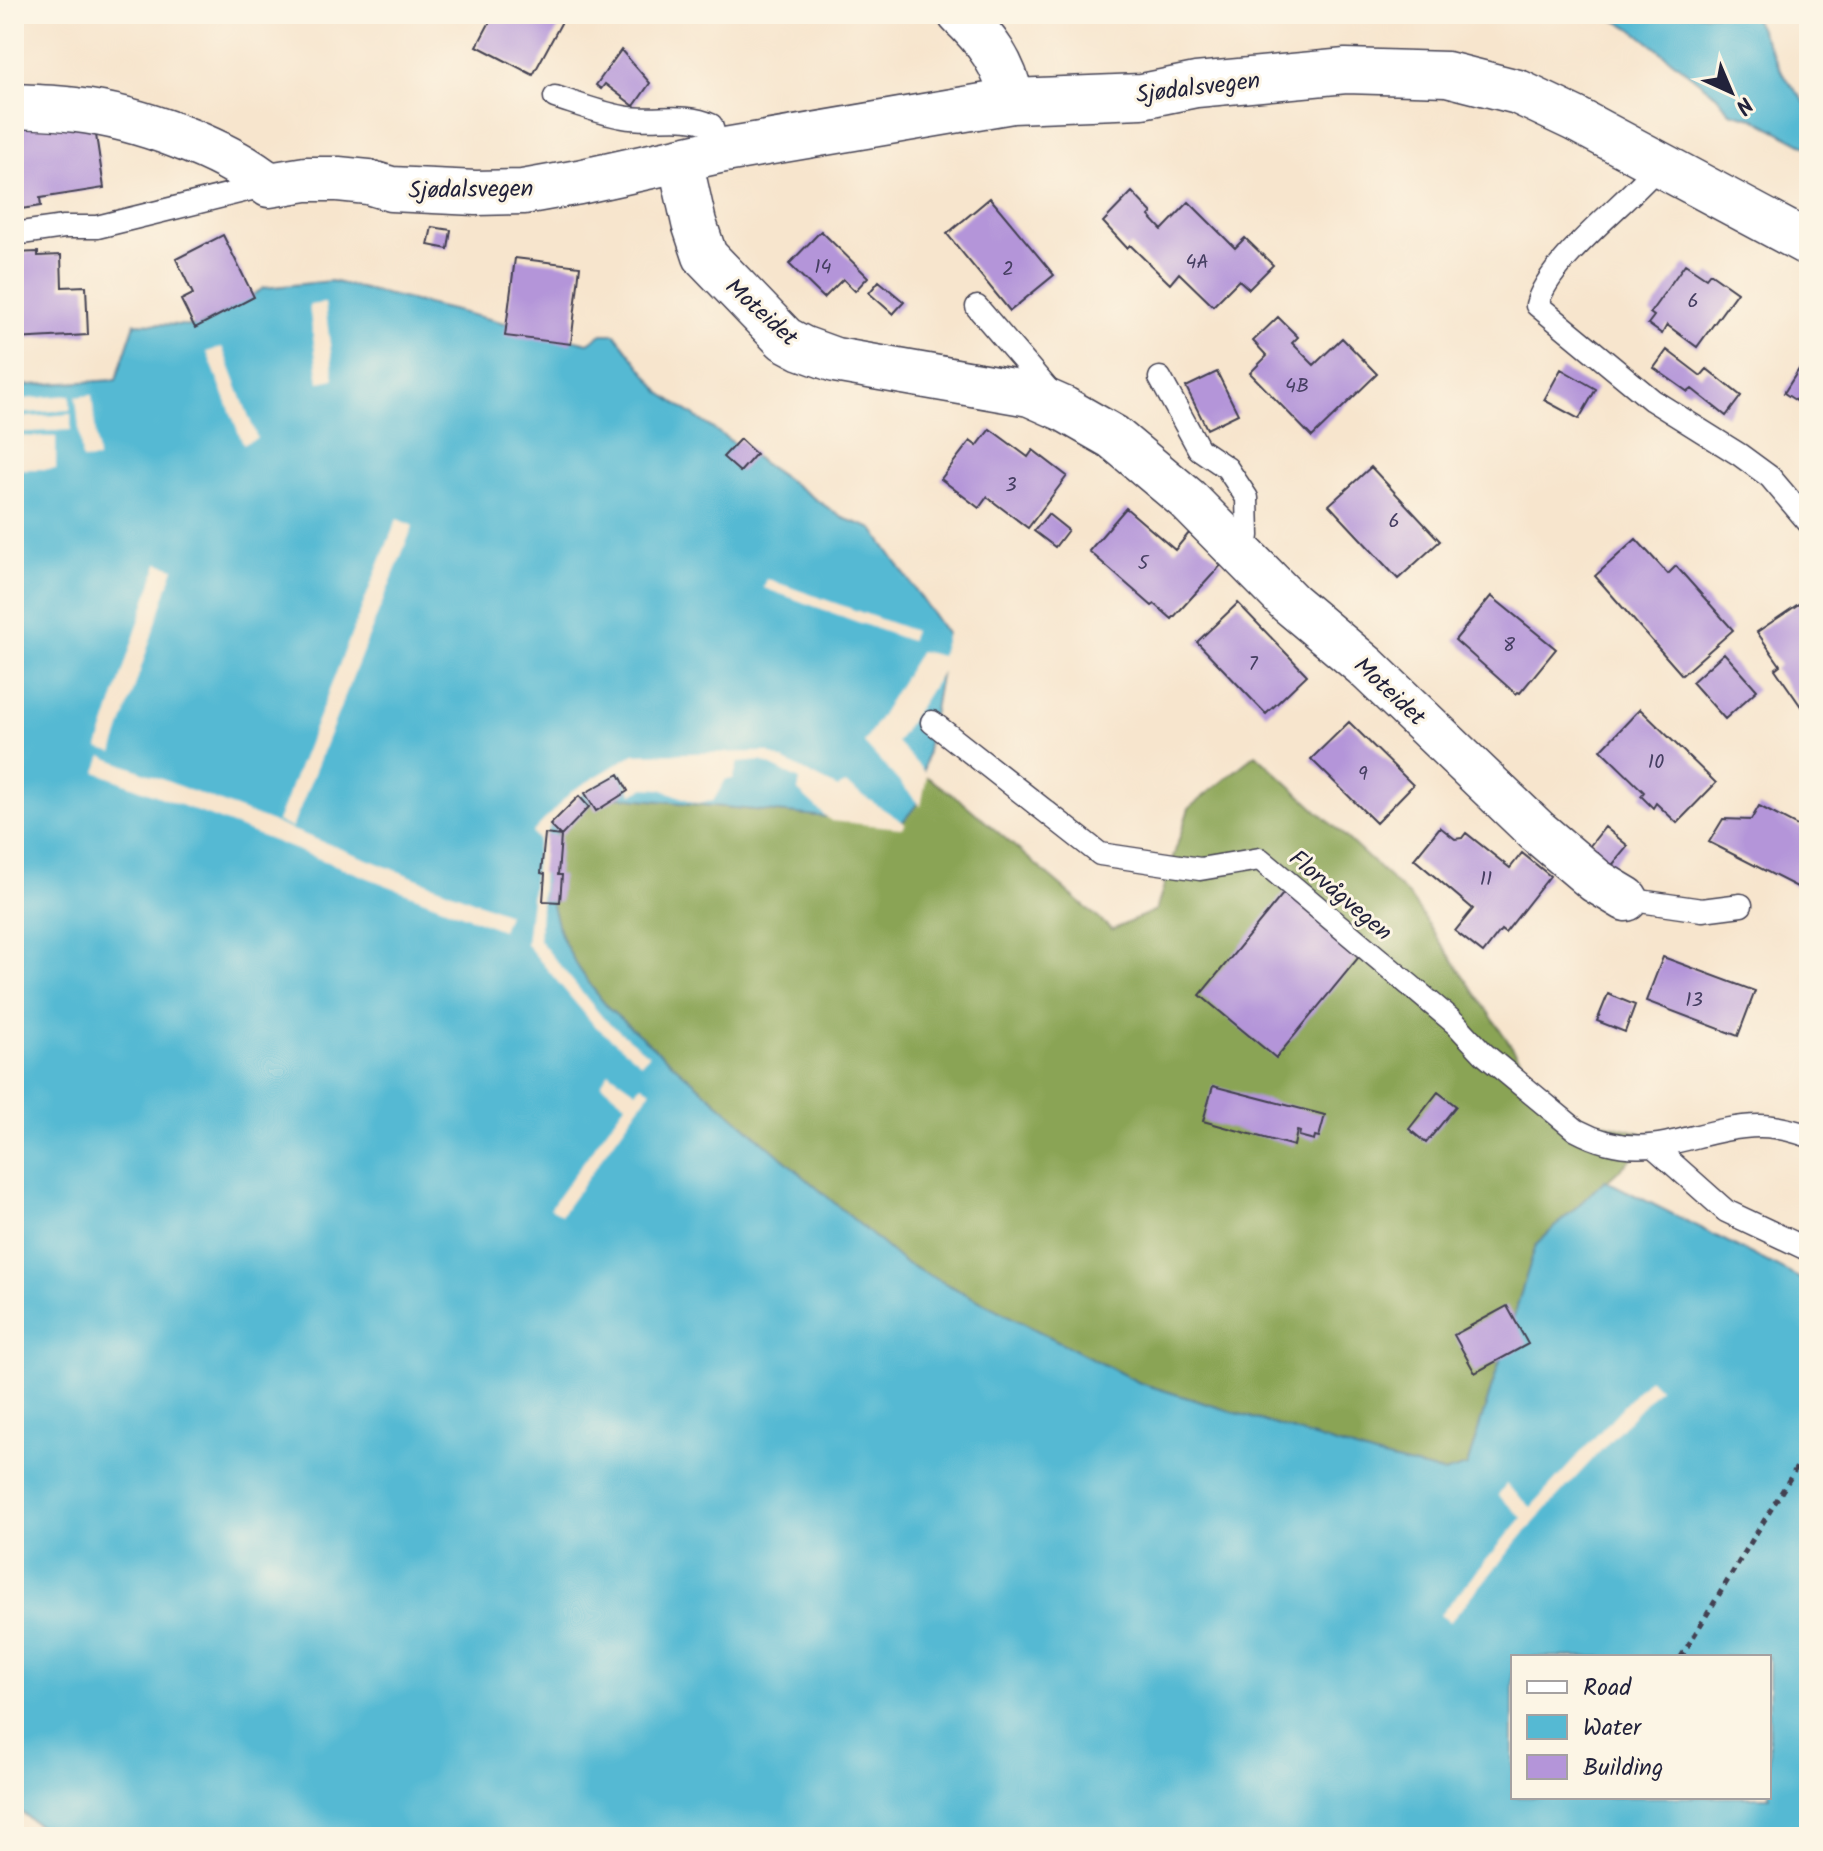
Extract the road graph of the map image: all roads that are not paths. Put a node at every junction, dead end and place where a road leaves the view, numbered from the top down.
1 (960, 14) edge
2 (555, 97) dead end
3 (1012, 101) junction
4 (14, 106) edge
5 (700, 155) junction
6 (1660, 164) junction
7 (269, 185) junction
8 (14, 234) edge
9 (1809, 244) edge
10 (977, 307) dead end
11 (1160, 378) dead end
12 (1064, 409) junction
13 (1809, 523) edge
14 (1240, 551) junction
15 (932, 722) dead end
16 (1626, 899) joint
17 (1741, 905) dead end
18 (1809, 1136) edge
19 (1654, 1147) junction
20 (1809, 1250) edge

1 - 3 street
2 - 5 lane
3 - 5 street, Sjødalsvegen
3 - 6 street, Sjødalsvegen
4 - 7 street
5 - 7 street, Sjødalsvegen
5 - 12 street, Moteidet
6 - 9 street, Sjødalsvegen
6 - 13 lane
7 - 8 lane, Sjødalsvegen
10 - 12 lane, Moteidet
11 - 14 lane
12 - 14 street, Moteidet
14 - 16 street, Moteidet
15 - 19 lane, Florvågvegen
16 - 17 lane, Moteidet
18 - 19 lane, Florvågvegen
19 - 20 lane

